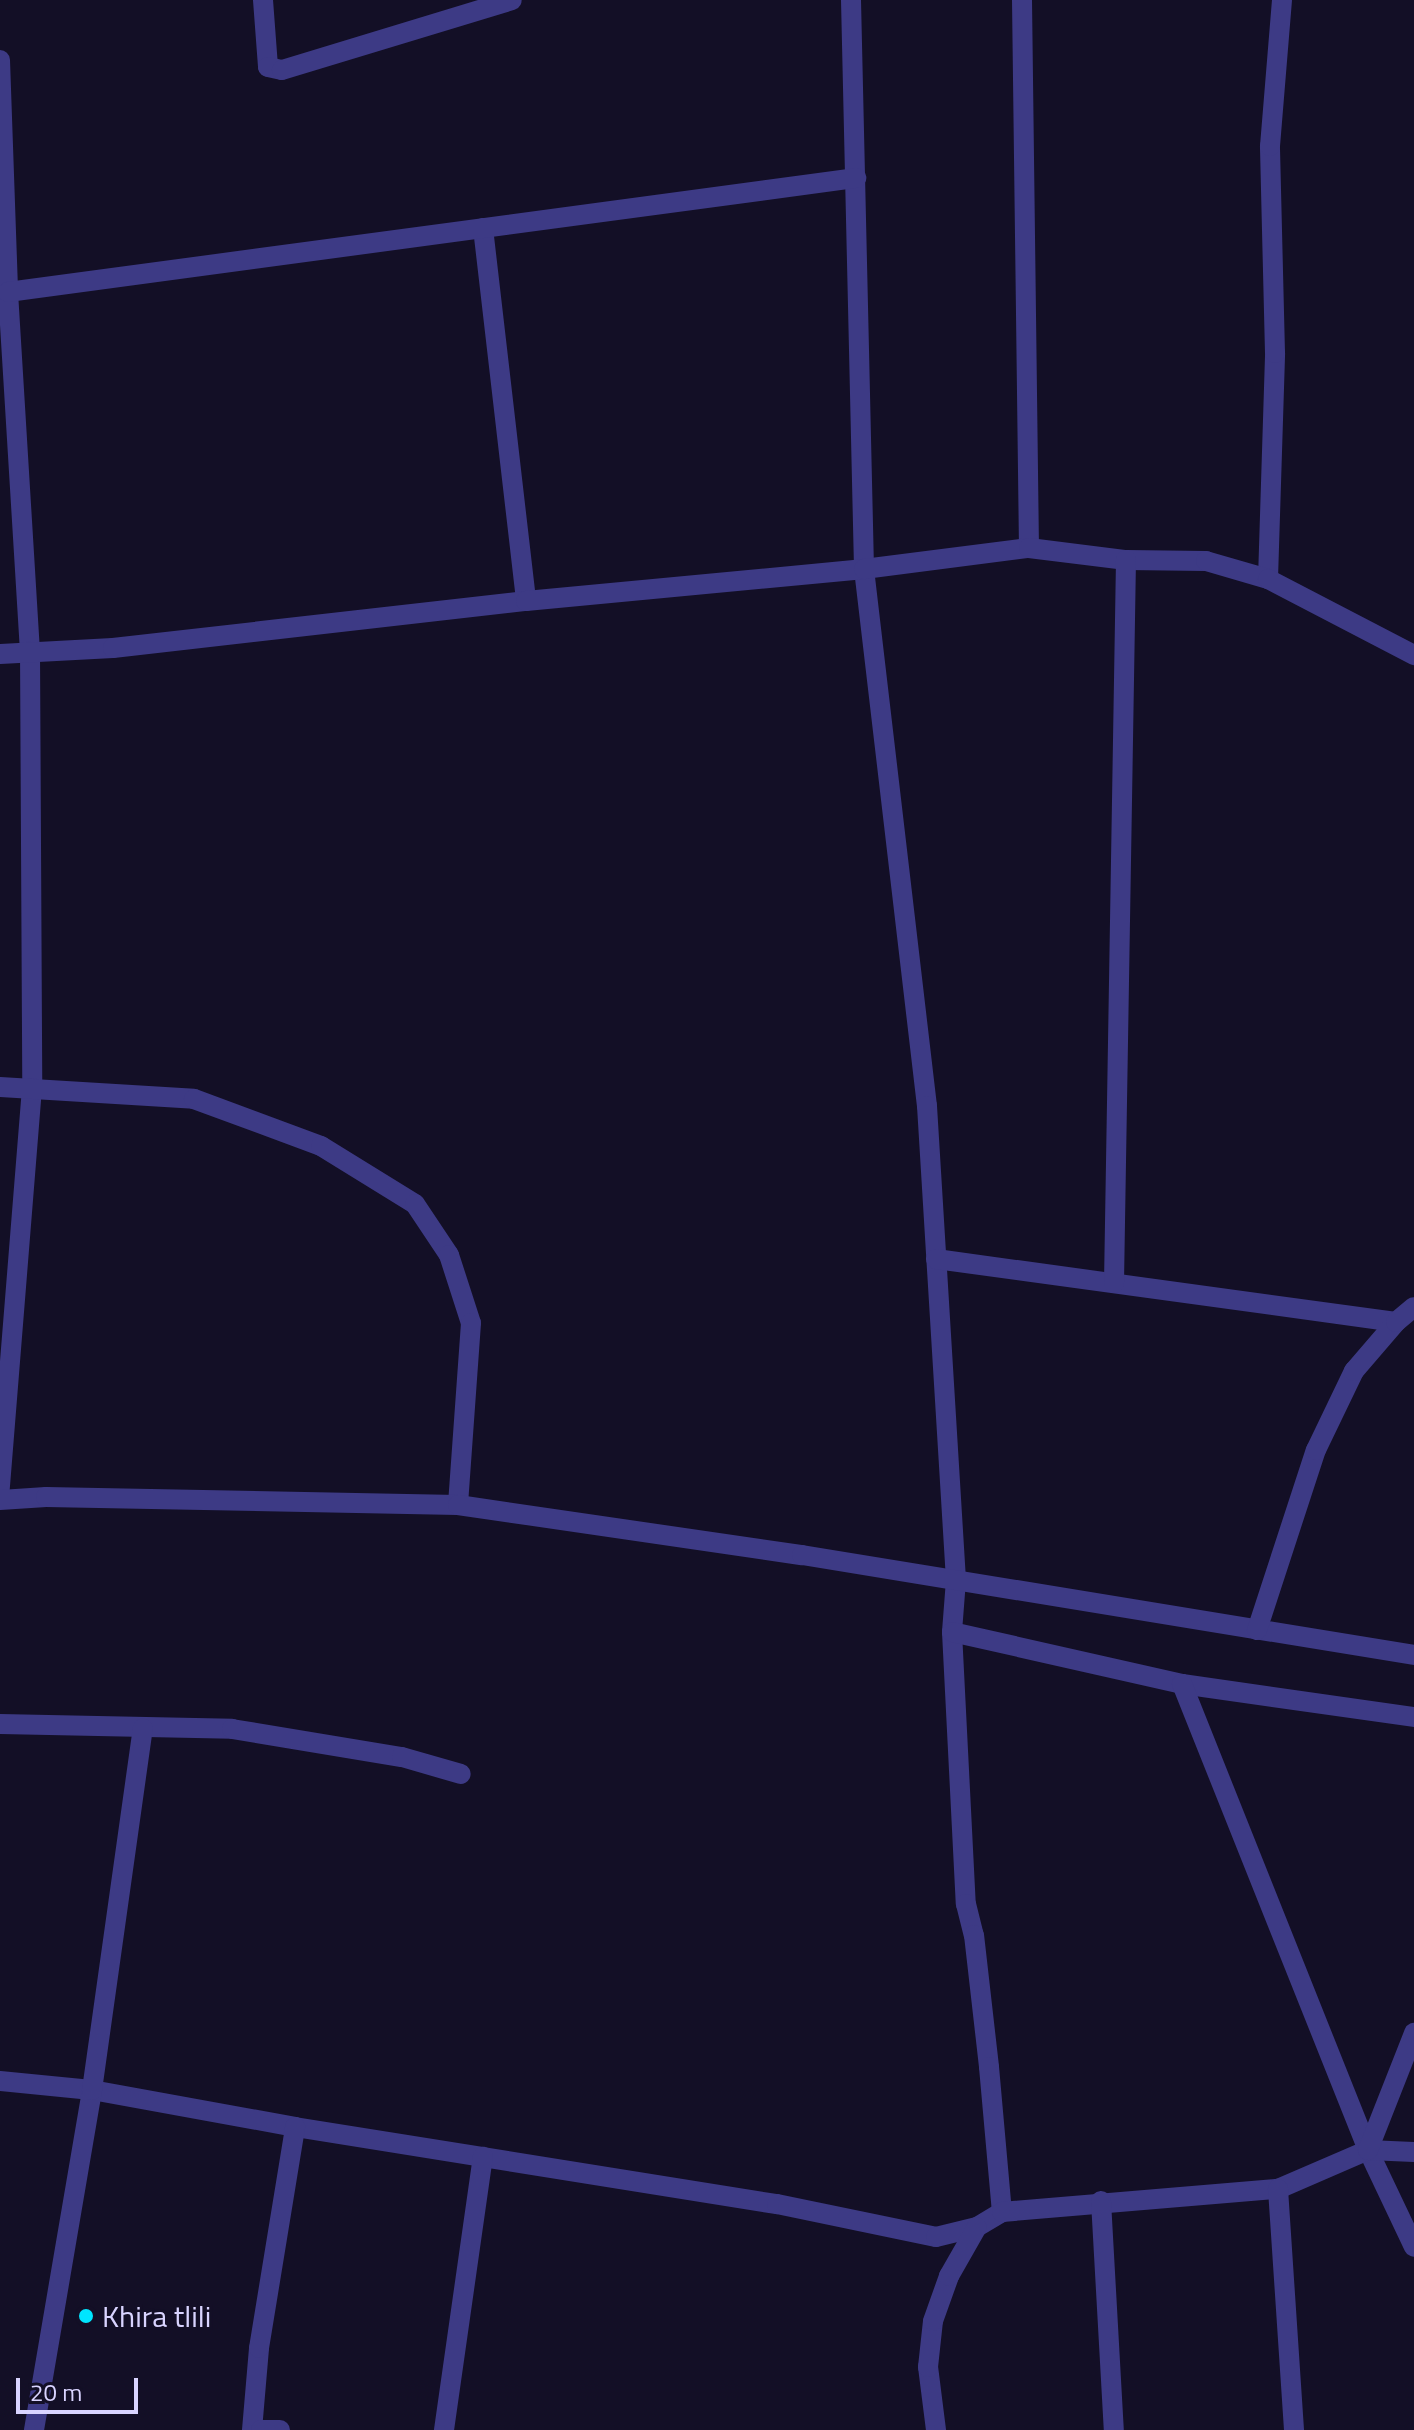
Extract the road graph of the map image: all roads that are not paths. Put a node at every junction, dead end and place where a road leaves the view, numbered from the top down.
1 (263, 0) edge
2 (512, 0) edge
3 (851, 0) edge
4 (1022, 0) edge
5 (1282, 0) edge
6 (0, 60) edge
7 (856, 178) junction
8 (483, 228) junction
9 (8, 292) junction
10 (1029, 548) junction
11 (1126, 560) junction
12 (864, 569) junction
13 (1268, 579) junction
14 (526, 601) junction
15 (30, 651) junction
16 (0, 654) edge
17 (1414, 655) edge
18 (0, 1087) edge
19 (32, 1088) junction
20 (936, 1259) junction
21 (1114, 1283) junction
22 (1414, 1307) edge
23 (1396, 1322) junction
24 (0, 1489) edge
25 (0, 1500) edge
26 (458, 1505) junction
27 (956, 1580) junction
28 (1257, 1630) junction
29 (952, 1632) junction
30 (1414, 1655) edge
31 (1182, 1684) junction
32 (1414, 1717) edge
33 (0, 1724) edge
34 (143, 1729) junction
35 (461, 1774) dead end
36 (1414, 2033) edge
37 (0, 2081) edge
38 (92, 2090) junction
39 (295, 2127) junction
40 (1368, 2150) junction
41 (1414, 2152) edge
42 (483, 2157) junction
43 (1278, 2189) junction
44 (1101, 2201) junction
45 (1002, 2212) junction
46 (977, 2227) junction
47 (1414, 2247) edge
48 (34, 2430) edge
49 (252, 2430) edge
50 (261, 2430) edge
51 (280, 2430) edge
52 (444, 2430) edge
53 (936, 2430) edge
54 (1114, 2430) edge
55 (1294, 2430) edge

1 - 2 street
3 - 7 street
4 - 10 street
5 - 13 street
6 - 9 street
7 - 8 street
7 - 12 street
8 - 9 street
8 - 14 street
9 - 15 street
10 - 11 street
10 - 12 street
11 - 13 street
11 - 21 street
12 - 14 street
12 - 20 street
13 - 17 street
14 - 15 street
15 - 16 street
15 - 19 street
18 - 19 street
19 - 24 street
19 - 26 street
20 - 21 street
20 - 27 street
21 - 23 street
22 - 23 street
23 - 28 street
25 - 26 street
26 - 27 street
27 - 28 street
27 - 29 street
28 - 30 street
29 - 31 street
29 - 45 street
31 - 32 street
31 - 40 street
33 - 34 street
34 - 35 street
34 - 38 street
36 - 40 street
37 - 38 street
38 - 39 street
38 - 48 street
39 - 42 street
39 - 49 street
40 - 41 street
40 - 43 street
40 - 47 street
42 - 46 street
42 - 52 street
43 - 44 street
43 - 55 street
44 - 45 street
44 - 54 street
45 - 46 street
46 - 53 street
50 - 51 street

